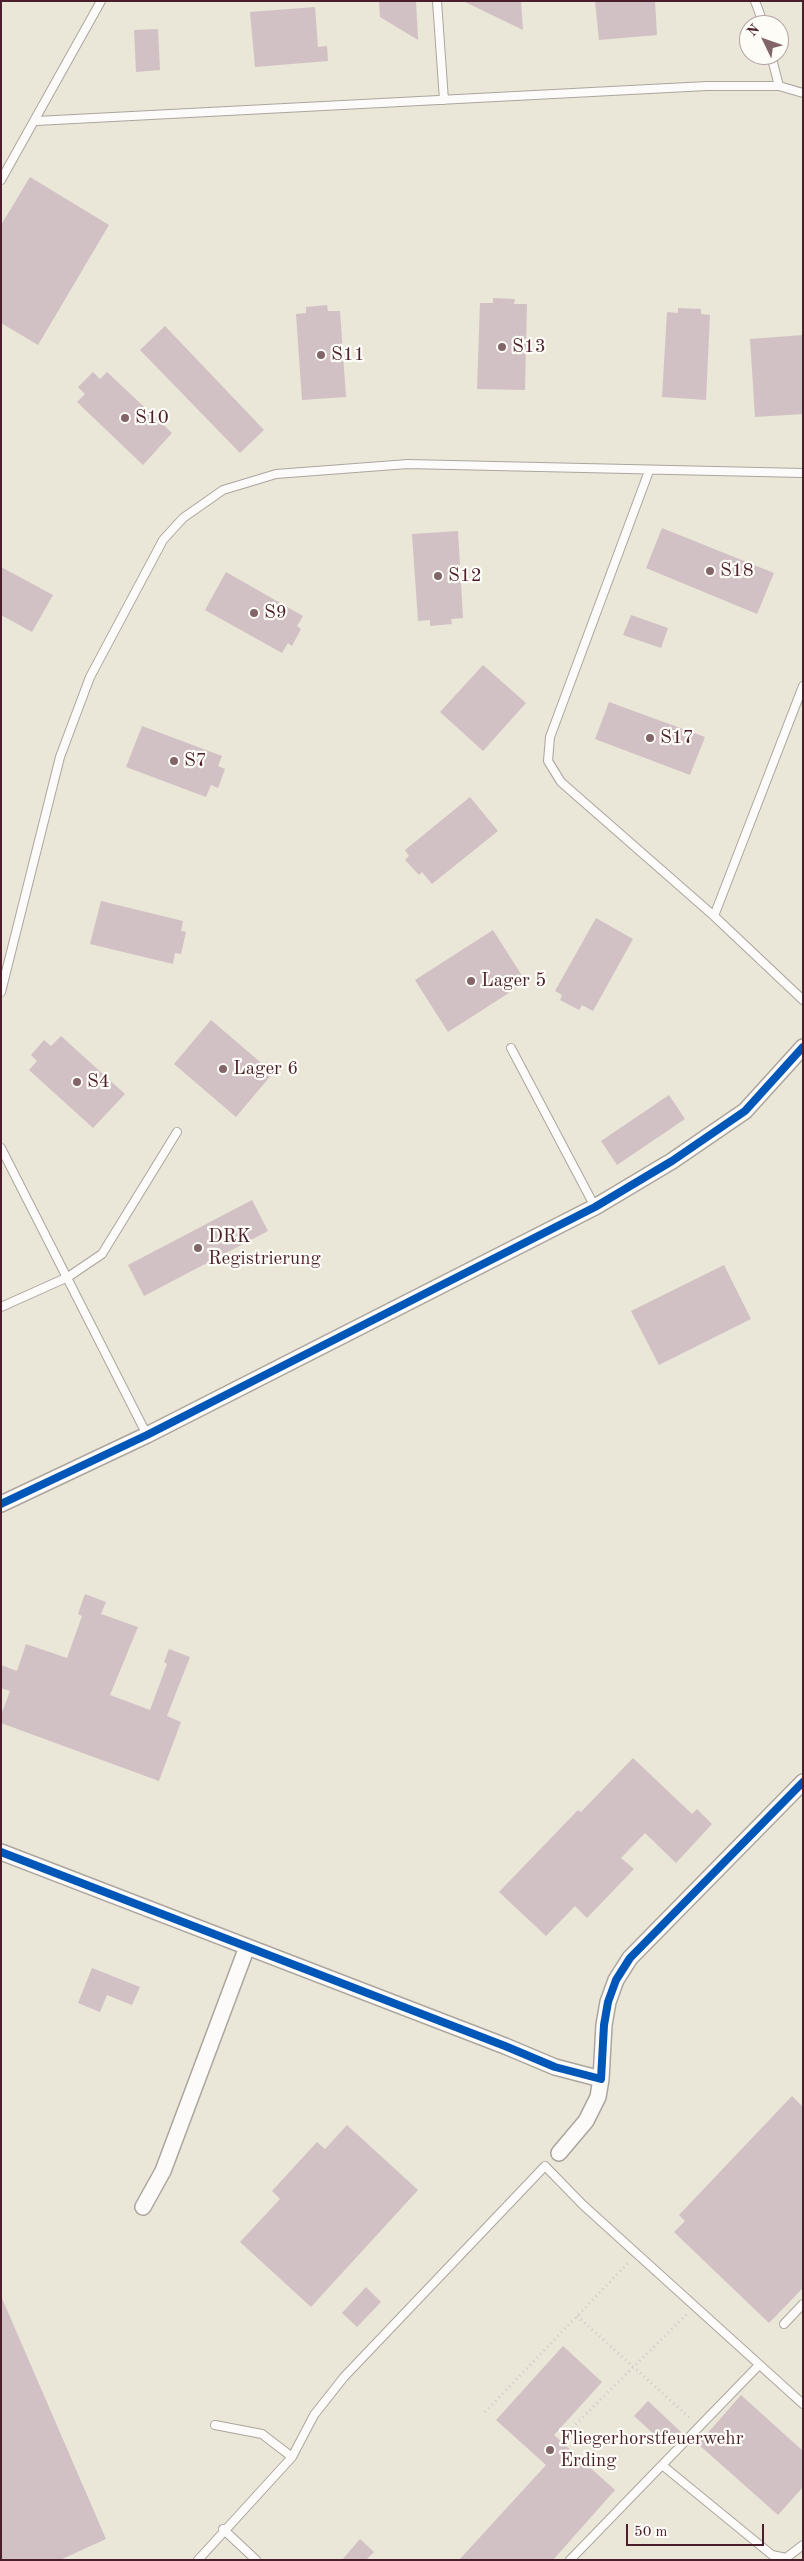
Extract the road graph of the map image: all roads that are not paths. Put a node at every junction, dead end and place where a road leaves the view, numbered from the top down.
1 (101, 1) edge
2 (437, 1) edge
3 (755, 1) edge
4 (760, 15) edge
5 (774, 65) edge
6 (779, 86) junction
7 (803, 93) edge
8 (444, 100) junction
9 (36, 120) junction
10 (1, 180) edge
11 (649, 471) junction
12 (803, 473) edge
13 (803, 686) edge
14 (714, 916) junction
15 (1, 992) edge
16 (803, 1000) edge
17 (803, 1047) edge
18 (511, 1048) dead end
19 (178, 1132) dead end
20 (1, 1148) edge
21 (595, 1207) junction
22 (68, 1277) junction
23 (1, 1306) edge
24 (147, 1435) junction
25 (1, 1504) edge
26 (803, 1782) edge
27 (1, 1852) edge
28 (247, 1947) junction
29 (601, 2079) junction
30 (559, 2153) joint
31 (545, 2166) junction
32 (143, 2207) dead end
33 (803, 2304) edge
34 (784, 2324) dead end
35 (759, 2365) junction
36 (803, 2404) edge
37 (215, 2425) dead end
38 (292, 2457) junction
39 (662, 2465) junction
40 (224, 2529) junction
41 (803, 2545) edge
42 (198, 2560) edge
43 (256, 2560) edge
44 (570, 2560) edge

1 - 9 lane
2 - 8 lane
3 - 4 lane
5 - 6 lane
6 - 7 lane
6 - 8 lane
8 - 9 lane
9 - 10 lane
11 - 12 lane
11 - 14 lane
11 - 15 lane
13 - 14 lane
14 - 16 lane
17 - 21 street
18 - 21 lane
19 - 22 lane
20 - 22 lane
21 - 24 street
22 - 23 lane
22 - 24 lane
24 - 25 street
26 - 29 street
27 - 28 street
28 - 29 street
28 - 32 street
29 - 30 street
30 - 31 lane
31 - 35 lane
31 - 38 lane
33 - 34 lane
35 - 36 lane
35 - 39 lane
37 - 38 lane
38 - 40 lane
39 - 41 lane
39 - 44 lane
40 - 42 lane
40 - 43 lane

